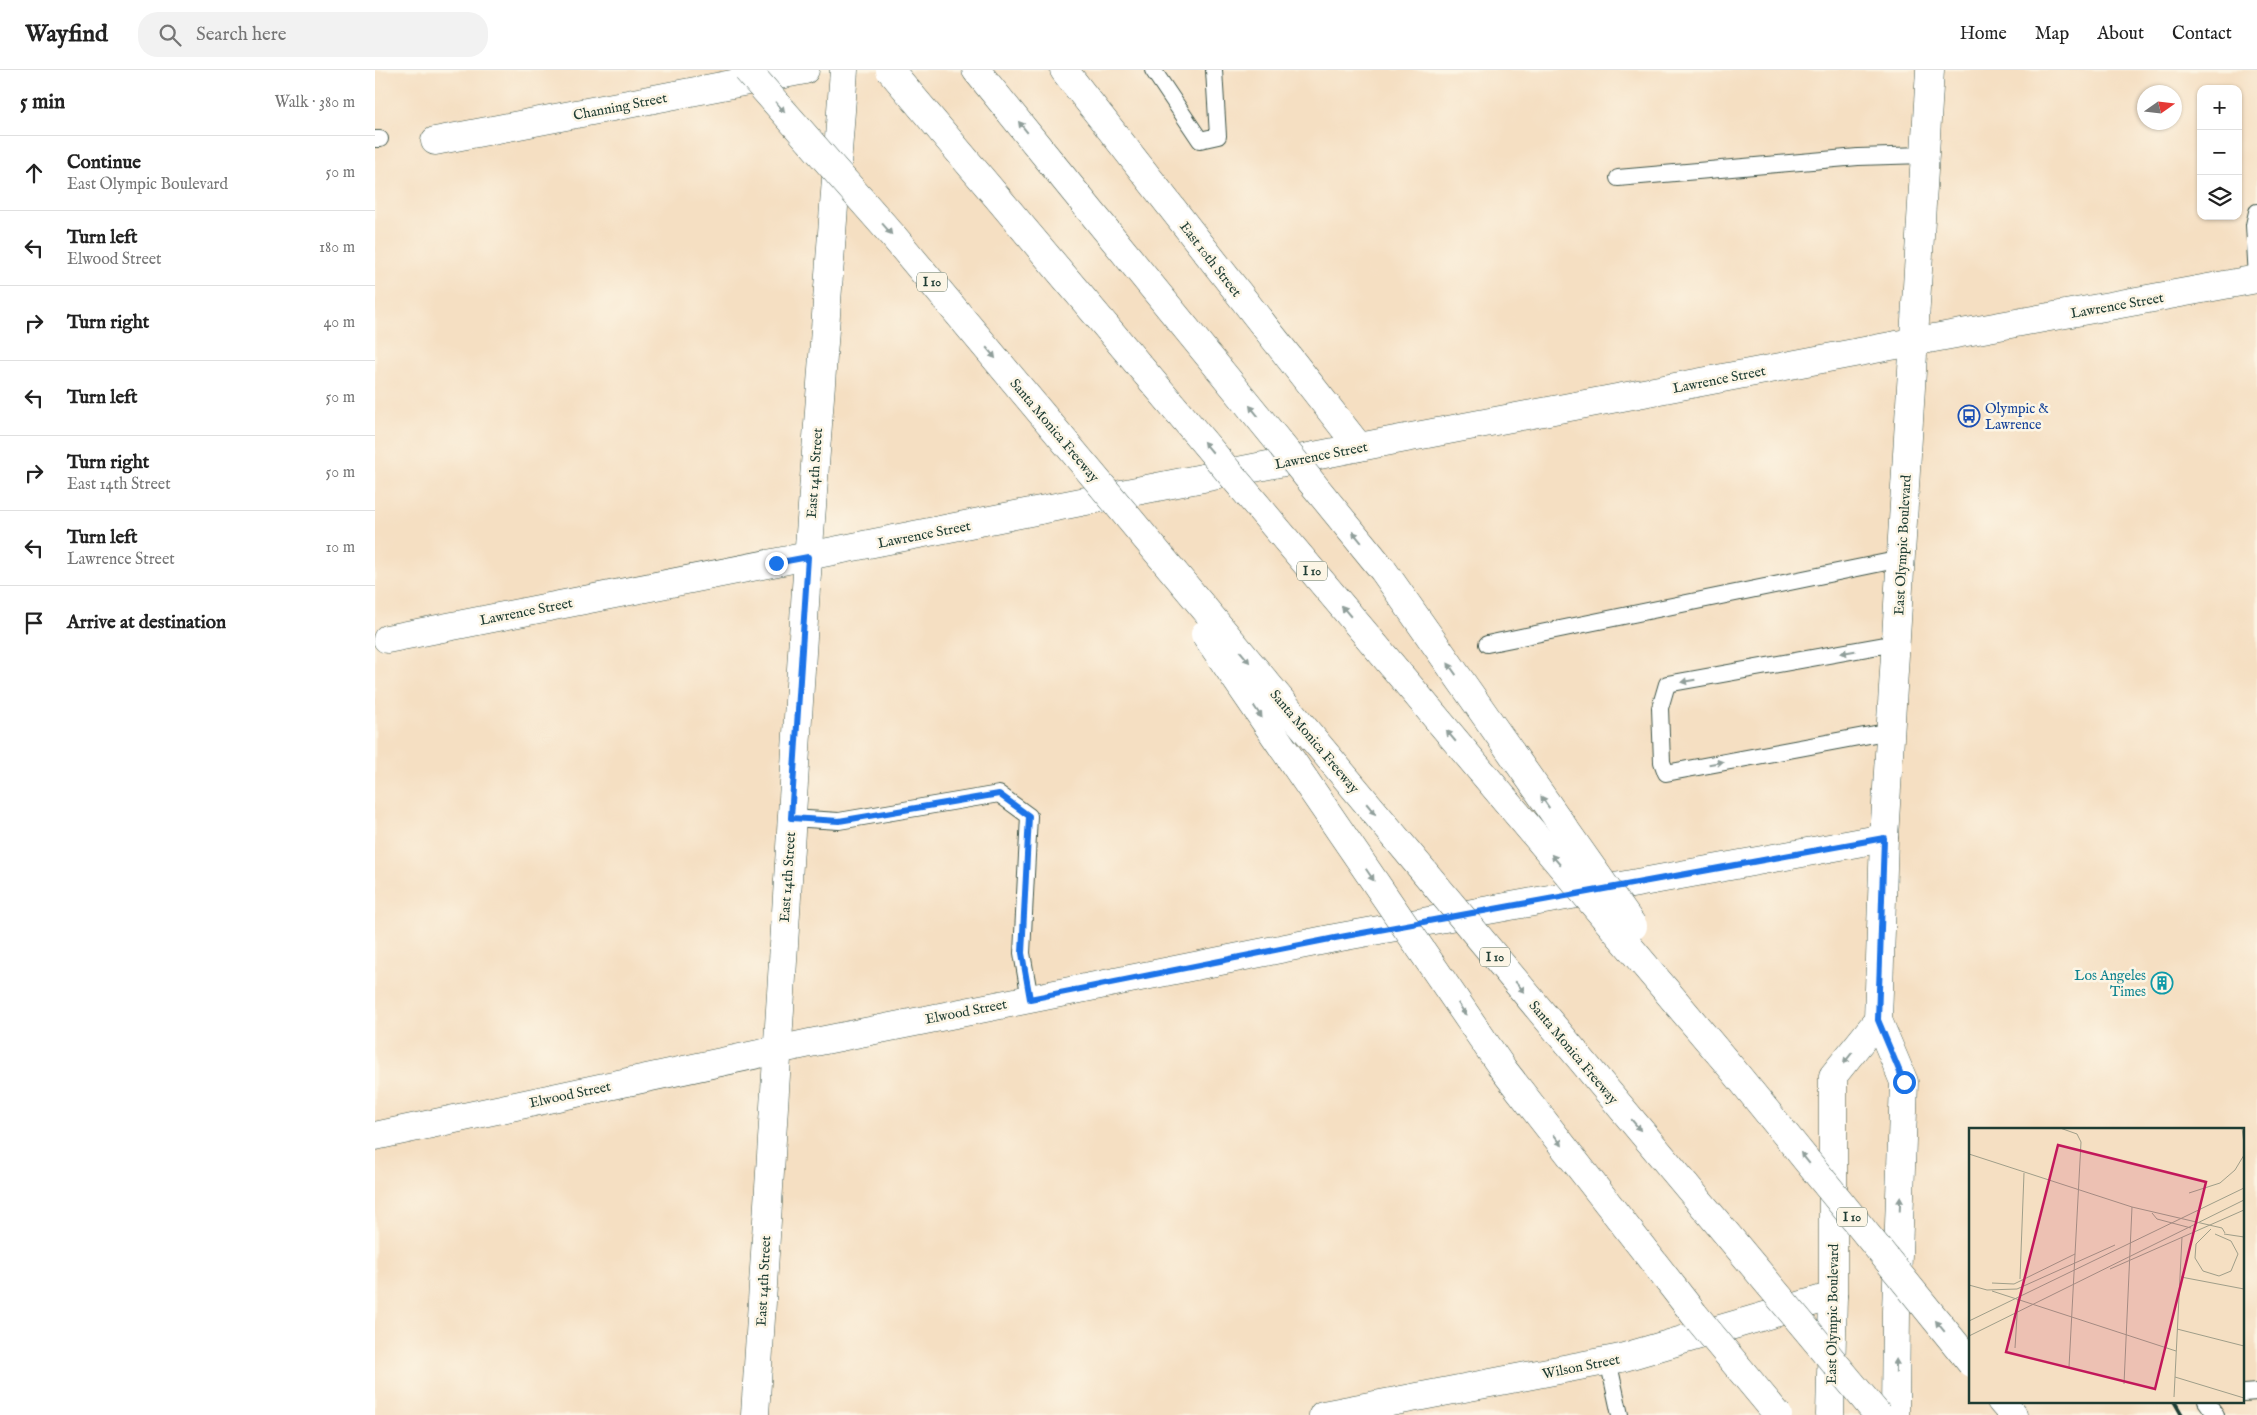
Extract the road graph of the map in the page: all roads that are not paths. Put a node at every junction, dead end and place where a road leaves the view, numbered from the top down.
1 (747, 70) edge
2 (805, 70) edge
3 (844, 70) edge
4 (889, 70) edge
5 (976, 70) edge
6 (1064, 70) edge
7 (1153, 70) edge
8 (1214, 70) edge
9 (1930, 70) edge
10 (435, 142) dead end
11 (1925, 154) junction
12 (1618, 178) dead end
13 (2257, 212) edge
14 (2257, 279) edge
15 (1912, 342) junction
16 (1359, 447) junction
17 (1112, 499) junction
18 (808, 557) junction
19 (1901, 559) junction
20 (387, 639) dead end
21 (1487, 644) dead end
22 (1896, 644) junction
23 (1891, 731) junction
24 (791, 818) junction
25 (1884, 838) junction
26 (1030, 999) junction
27 (1878, 1020) junction
28 (776, 1050) junction
29 (1734, 1071) junction
30 (375, 1136) edge
31 (1833, 1296) junction
32 (1608, 1360) junction
33 (1969, 1361) edge
34 (2002, 1402) edge
35 (2207, 1402) edge
36 (1392, 1409) edge
37 (755, 1415) edge
38 (1323, 1415) edge
39 (1620, 1415) edge
40 (1779, 1415) edge
41 (1829, 1415) edge
42 (1878, 1415) edge
43 (1895, 1415) edge
44 (2013, 1415) edge
45 (2216, 1415) edge

1 -> 17 main road, Santa Monica Freeway / I 10, bridge
2 - 10 main road, Channing Street
3 - 18 main road, East 14th Street
29 -> 4 main road, I 10, bridge
29 -> 5 main road, bridge
6 - 16 main road, East 10th Street
7 - 8 lane
9 - 11 main road, East Olympic Boulevard
11 - 12 lane
11 - 15 main road, East Olympic Boulevard
13 - 14 lane
14 - 15 main road, Lawrence Street
15 - 16 main road, Lawrence Street
15 - 19 main road, East Olympic Boulevard
16 - 18 main road, Lawrence Street
17 -> 40 main road, bridge
17 -> 42 main road, Santa Monica Freeway / I 10, bridge
18 - 20 main road, Lawrence Street
18 - 24 main road, East 14th Street
19 - 21 lane
19 - 22 main road, East Olympic Boulevard
22 - 23 main road, East Olympic Boulevard
22 -> 23 lane
23 - 25 main road, East Olympic Boulevard
24 - 26 lane
24 - 28 main road, East 14th Street
25 - 26 main road, Elwood Street
25 - 27 main road, East Olympic Boulevard
26 - 28 main road, Elwood Street
27 -> 31 main road, East Olympic Boulevard
43 -> 27 main road, East Olympic Boulevard
28 - 30 main road, Elwood Street
28 - 37 main road, East 14th Street
33 -> 29 main road, I 10, bridge
31 - 32 main road, Wilson Street
31 - 41 main road, East Olympic Boulevard
32 - 36 main road, Wilson Street
32 - 39 lane
34 - 44 main road
35 - 45 lane
36 - 38 main road, Wilson Street

